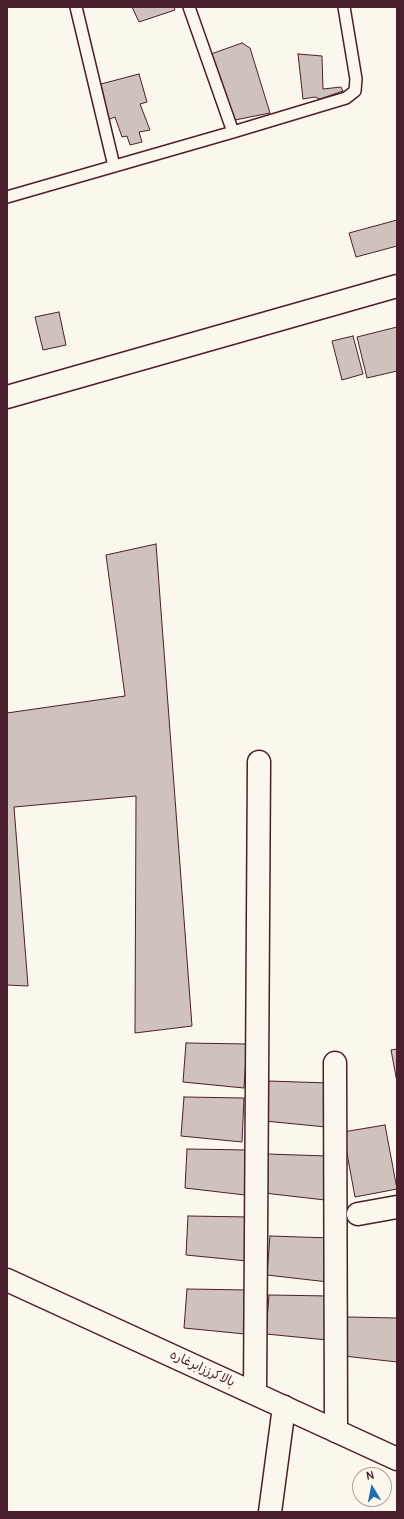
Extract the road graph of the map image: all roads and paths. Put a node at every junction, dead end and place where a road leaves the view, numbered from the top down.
1 (76, 7) edge
2 (189, 7) edge
3 (344, 7) edge
4 (233, 132) junction
5 (114, 166) junction
6 (7, 197) edge
7 (397, 286) edge
8 (7, 398) edge
9 (259, 762) dead end
10 (335, 1062) dead end
11 (397, 1207) edge
12 (358, 1214) dead end
13 (7, 1280) edge
14 (255, 1393) junction
15 (284, 1407) junction
16 (336, 1431) junction
17 (397, 1458) edge
18 (270, 1512) edge

1 - 5 lane
2 - 4 lane
3 - 4 lane
4 - 5 lane
5 - 6 lane
7 - 8 street
9 - 14 street
10 - 16 street
11 - 12 street
13 - 14 street, بالاکرززابرغاره
14 - 15 street, بالاکرززابرغاره
15 - 16 street, بالاکرززابرغاره
15 - 18 street
16 - 17 street, بالاکرززابرغاره

